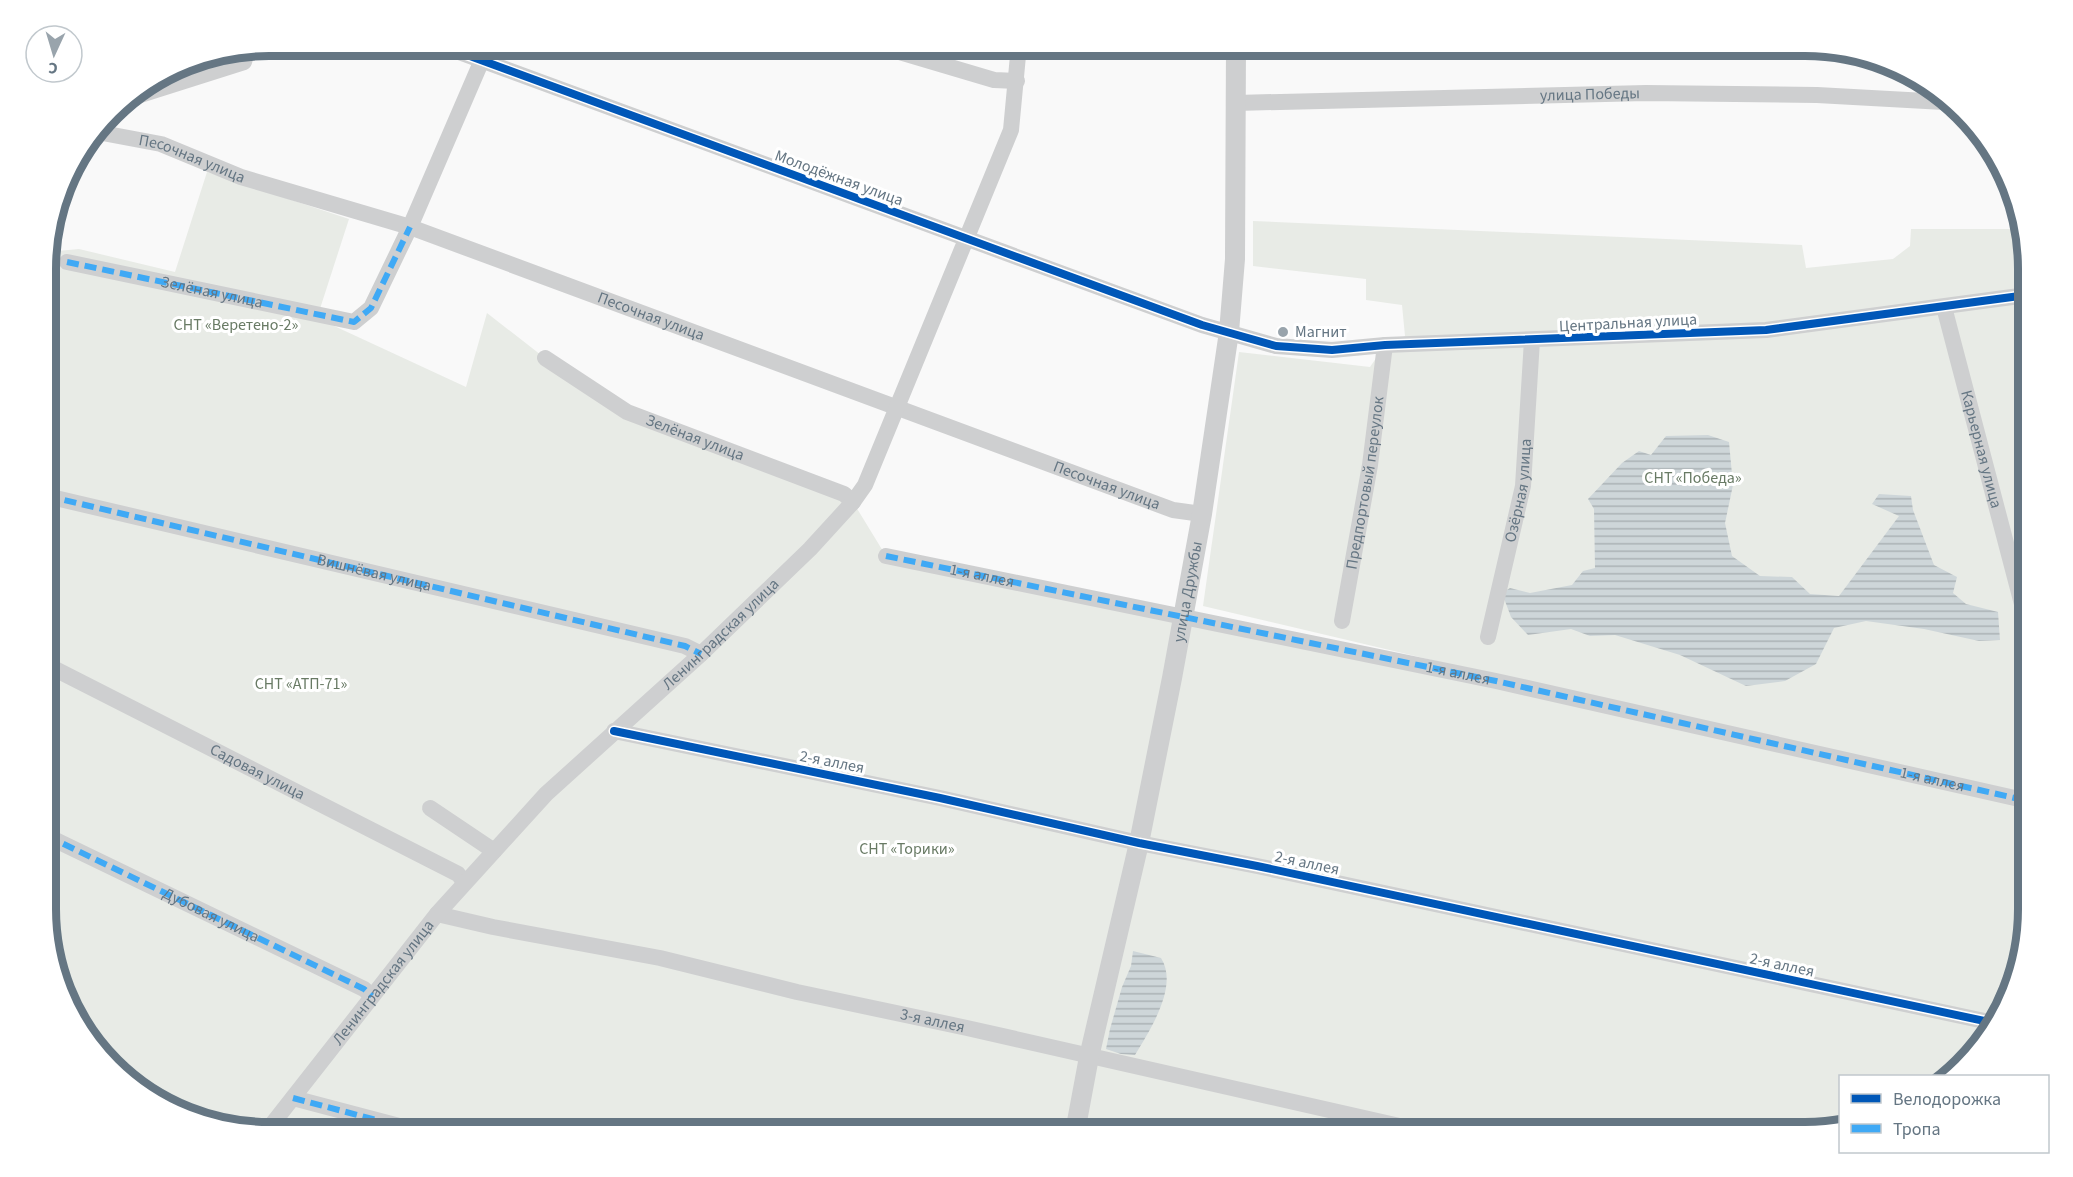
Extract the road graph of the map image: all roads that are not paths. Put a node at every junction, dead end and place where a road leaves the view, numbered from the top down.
1 (471, 56) edge
2 (913, 56) edge
3 (1018, 56) edge
4 (1236, 56) edge
5 (245, 57) edge
6 (482, 60) junction
7 (1017, 81) junction
8 (149, 92) edge
9 (1936, 102) edge
10 (1236, 103) junction
11 (104, 133) edge
12 (410, 227) junction
13 (966, 239) junction
14 (67, 262) dead end
15 (2017, 297) edge
16 (1944, 307) junction
17 (1229, 332) junction
18 (1532, 340) junction
19 (1385, 345) junction
20 (545, 358) dead end
21 (897, 408) junction
22 (56, 498) edge
23 (853, 502) junction
24 (1202, 514) junction
25 (886, 556) dead end
26 (2018, 587) edge
27 (1184, 618) junction
28 (1342, 621) dead end
29 (1488, 637) dead end
30 (701, 654) junction
31 (56, 670) edge
32 (614, 731) junction
33 (2018, 799) edge
34 (430, 808) dead end
35 (56, 840) edge
36 (1139, 843) junction
37 (494, 851) junction
38 (464, 882) junction
39 (437, 914) junction
40 (372, 996) junction
41 (1985, 1022) edge
42 (1089, 1057) junction
43 (293, 1098) junction
44 (274, 1122) edge
45 (384, 1122) edge
46 (1077, 1122) edge
47 (1381, 1122) edge

1 - 6 street, Молодёжная улица
2 - 7 street
3 - 7 street, Ленинградская улица
4 - 10 street, улица Дружбы
5 - 8 street
6 - 12 street
6 - 13 street, Молодёжная улица
7 - 13 street, Ленинградская улица
9 - 10 street, улица Победы
10 - 17 street, улица Дружбы
11 - 12 street, Песочная улица
12 - 14 street, Зелёная улица
12 - 21 street, Песочная улица
13 - 17 street, Молодёжная улица
13 - 21 street, Ленинградская улица
15 - 16 street, Центральная улица
16 - 18 street, Центральная улица
16 - 26 street, Карьерная улица
17 - 19 street, Центральная улица
17 - 24 street, улица Дружбы
18 - 19 street, Центральная улица
18 - 29 street, Озёрная улица
19 - 28 street, Предпортовый переулок
20 - 23 street, Зелёная улица
21 - 23 street, Ленинградская улица
21 - 24 street, Песочная улица
22 - 30 street, Вишнёвая улица
23 - 30 street, Ленинградская улица
24 - 27 street, улица Дружбы
25 - 27 street, 1-я аллея
27 - 33 street, 1-я аллея
27 - 36 street, улица Дружбы
30 - 32 street, Ленинградская улица
31 - 38 street, Садовая улица
32 - 36 street, 2-я аллея
32 - 37 street, Ленинградская улица
34 - 37 street
35 - 40 street, Дубовая улица
36 - 41 street, 2-я аллея
36 - 42 street, улица Дружбы
37 - 38 street, Ленинградская улица
38 - 39 street, Ленинградская улица
39 - 40 street, Ленинградская улица
39 - 42 street, 3-я аллея
40 - 43 street, Ленинградская улица
42 - 46 street, улица Дружбы
42 - 47 street, 3-я аллея
43 - 44 street, Ленинградская улица
43 - 45 street

